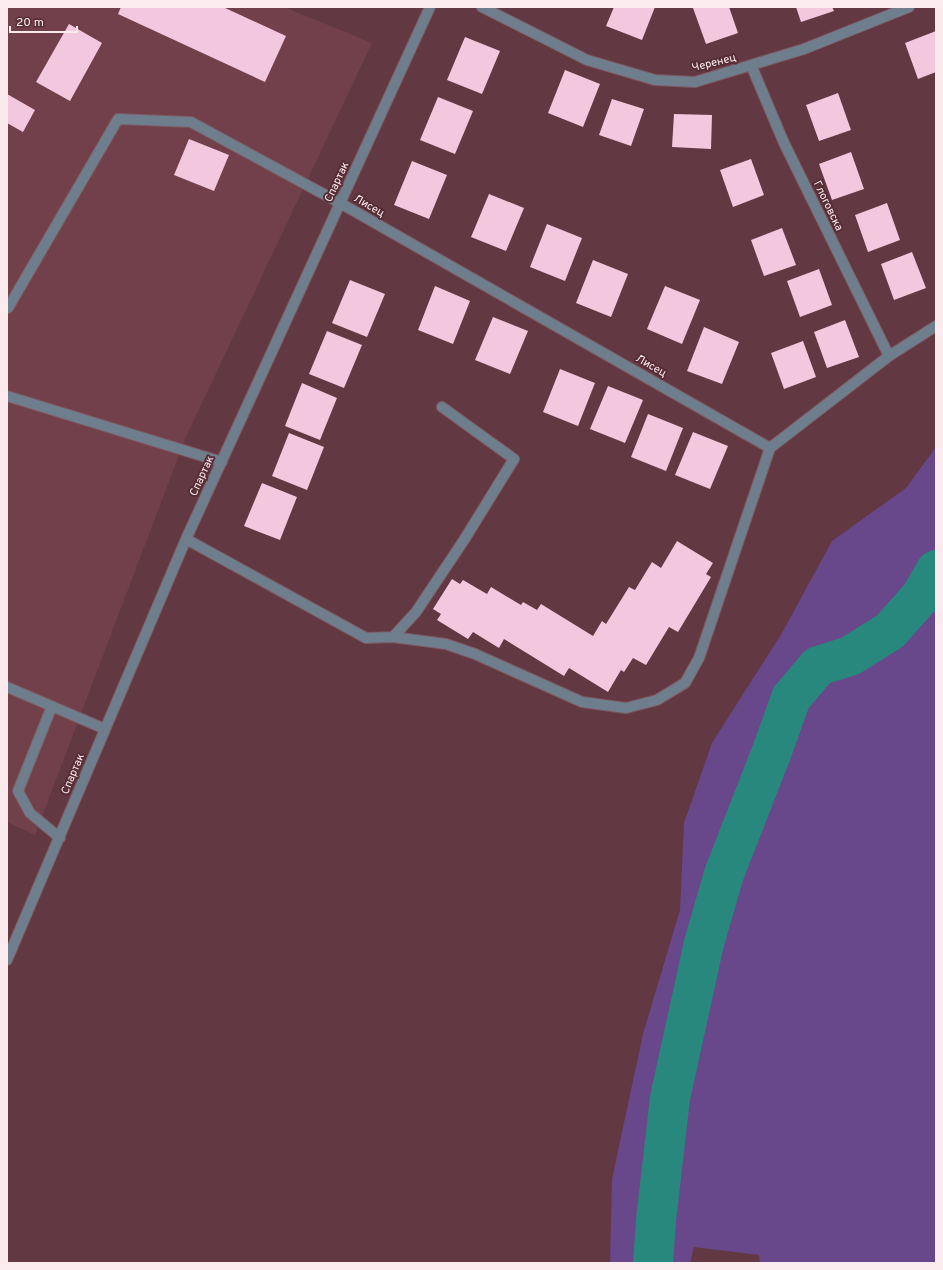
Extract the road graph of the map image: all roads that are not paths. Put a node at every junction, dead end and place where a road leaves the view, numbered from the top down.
1 (430, 7) edge
2 (482, 7) edge
3 (909, 7) edge
4 (751, 66) junction
5 (340, 203) junction
6 (8, 308) dead end
7 (936, 326) edge
8 (889, 356) junction
9 (7, 396) edge
10 (442, 407) dead end
11 (770, 448) junction
12 (222, 462) junction
13 (186, 539) junction
14 (393, 637) junction
15 (7, 687) edge
16 (52, 706) junction
17 (105, 729) junction
18 (60, 838) junction
19 (7, 960) edge

1 - 5 street, Спартак
2 - 4 street, Черенец
3 - 4 street, Черенец
4 - 8 street, Глоговска
5 - 6 street, Лисец
5 - 11 street, Лисец
5 - 12 street, Спартак
7 - 8 street
8 - 11 street
9 - 12 street
10 - 14 street
11 - 14 street
12 - 13 street, Спартак
13 - 14 street
13 - 17 street, Спартак
15 - 16 street
16 - 17 street
16 - 18 street
17 - 18 street, Спартак
18 - 19 street, Спартак

